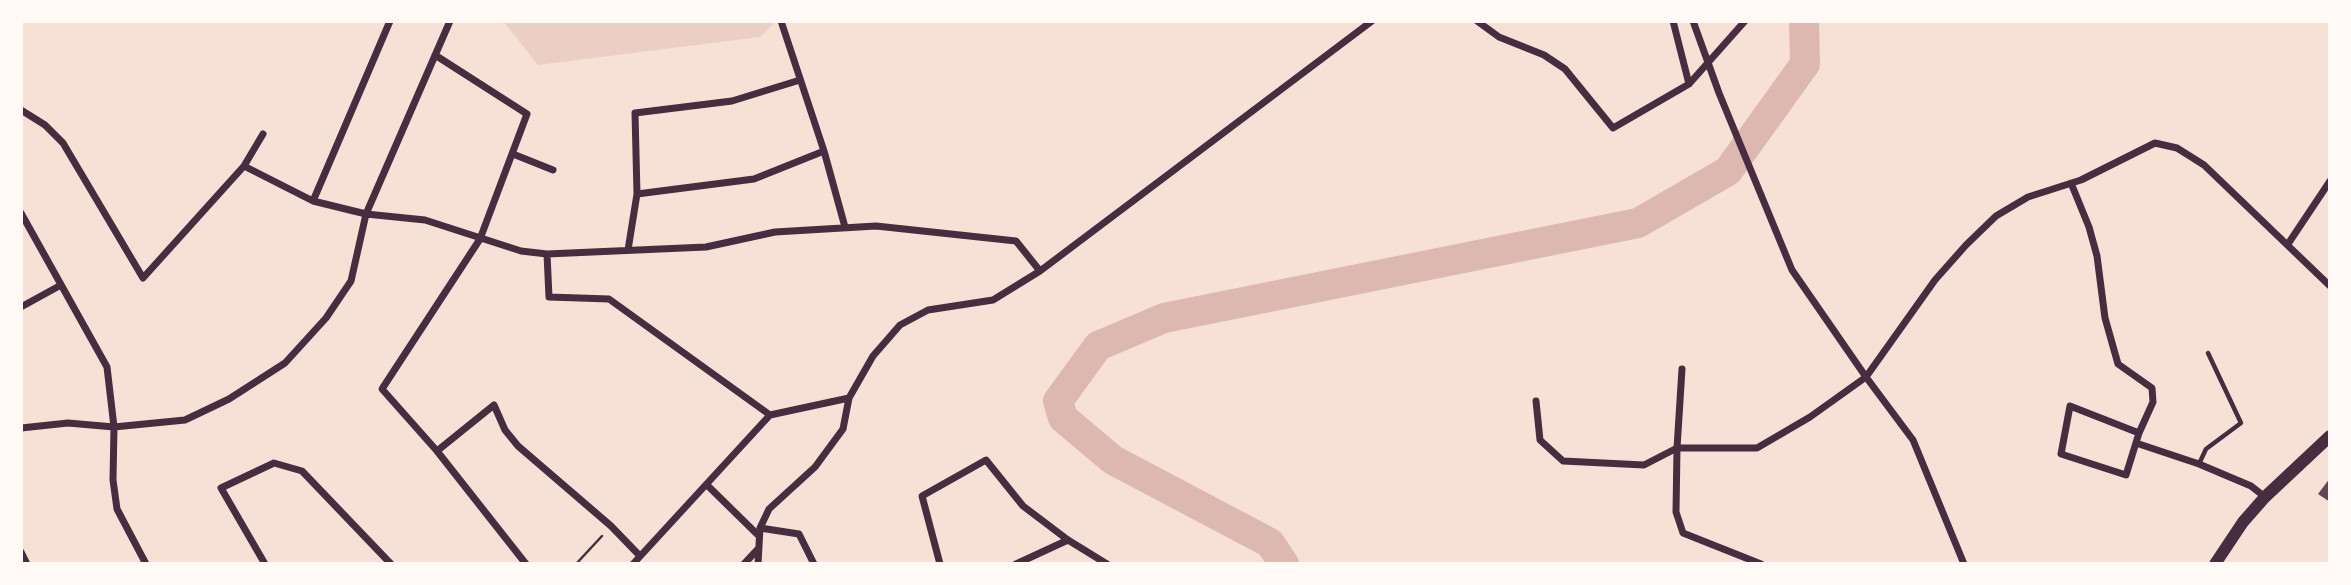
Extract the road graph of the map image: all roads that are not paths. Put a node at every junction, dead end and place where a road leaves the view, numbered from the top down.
1 (390, 21) edge
2 (450, 21) edge
3 (781, 21) edge
4 (1373, 21) edge
5 (1477, 21) edge
6 (1673, 21) edge
7 (1693, 21) edge
8 (1745, 21) edge
9 (435, 55) junction
10 (800, 80) junction
11 (1689, 84) junction
12 (21, 110) edge
13 (263, 134) dead end
14 (824, 151) junction
15 (513, 154) junction
16 (244, 166) junction
17 (553, 170) dead end
18 (2330, 181) edge
19 (2071, 183) junction
20 (638, 194) junction
21 (313, 201) junction
22 (21, 213) edge
23 (366, 214) junction
24 (845, 227) junction
25 (480, 239) junction
26 (2288, 244) junction
27 (628, 250) junction
28 (547, 254) junction
29 (1040, 271) junction
30 (61, 285) junction
31 (2330, 286) edge
32 (21, 307) edge
33 (2208, 353) dead end
34 (1682, 369) dead end
35 (1866, 377) junction
36 (849, 397) junction
37 (1536, 401) dead end
38 (770, 415) junction
39 (114, 427) junction
40 (21, 428) edge
41 (2139, 433) junction
42 (2330, 436) edge
43 (2136, 443) junction
44 (1676, 448) junction
45 (437, 451) junction
46 (2199, 464) junction
47 (706, 485) junction
48 (2265, 497) junction
49 (759, 531) junction
50 (1068, 540) junction
51 (758, 550) junction
52 (21, 552) edge
53 (640, 556) junction
54 (27, 564) edge
55 (146, 564) edge
56 (265, 564) edge
57 (391, 564) edge
58 (526, 564) edge
59 (633, 564) edge
60 (744, 564) edge
61 (758, 564) edge
62 (814, 564) edge
63 (940, 564) edge
64 (1016, 564) edge
65 (1107, 564) edge
66 (1761, 564) edge
67 (1964, 564) edge
68 (2215, 564) edge

1 - 21 street
2 - 9 street
3 - 10 street
4 - 29 street
5 - 11 street
6 - 11 street
7 - 35 street
8 - 11 street
9 - 15 street
9 - 23 street
10 - 14 street
10 - 20 street
12 - 16 street
13 - 16 street
14 - 20 street
14 - 24 street
15 - 17 street
15 - 25 street
16 - 21 street
18 - 26 street
19 - 26 street
19 - 35 street
19 - 41 street
20 - 27 street
21 - 23 street
22 - 30 street
23 - 25 street
23 - 39 street
24 - 27 street
24 - 29 street
25 - 28 street
25 - 45 street
26 - 31 street
27 - 28 street
28 - 38 street
29 - 36 street
30 - 32 street
30 - 39 street
33 - 46 lane
34 - 44 street
35 - 44 street
35 - 67 street
36 - 38 street
36 - 49 street
37 - 44 street
38 - 47 street
39 - 40 street
39 - 55 street
41 - 43 street
41 - 43 street
42 - 48 main road
43 - 46 street
44 - 66 street
45 - 53 street
45 - 58 street
46 - 48 street
47 - 49 street
47 - 53 street
48 - 68 main road
49 - 51 street
49 - 62 street
50 - 63 street
50 - 64 street
50 - 65 street
51 - 60 street
51 - 61 street
52 - 54 street
53 - 59 street
56 - 57 street

